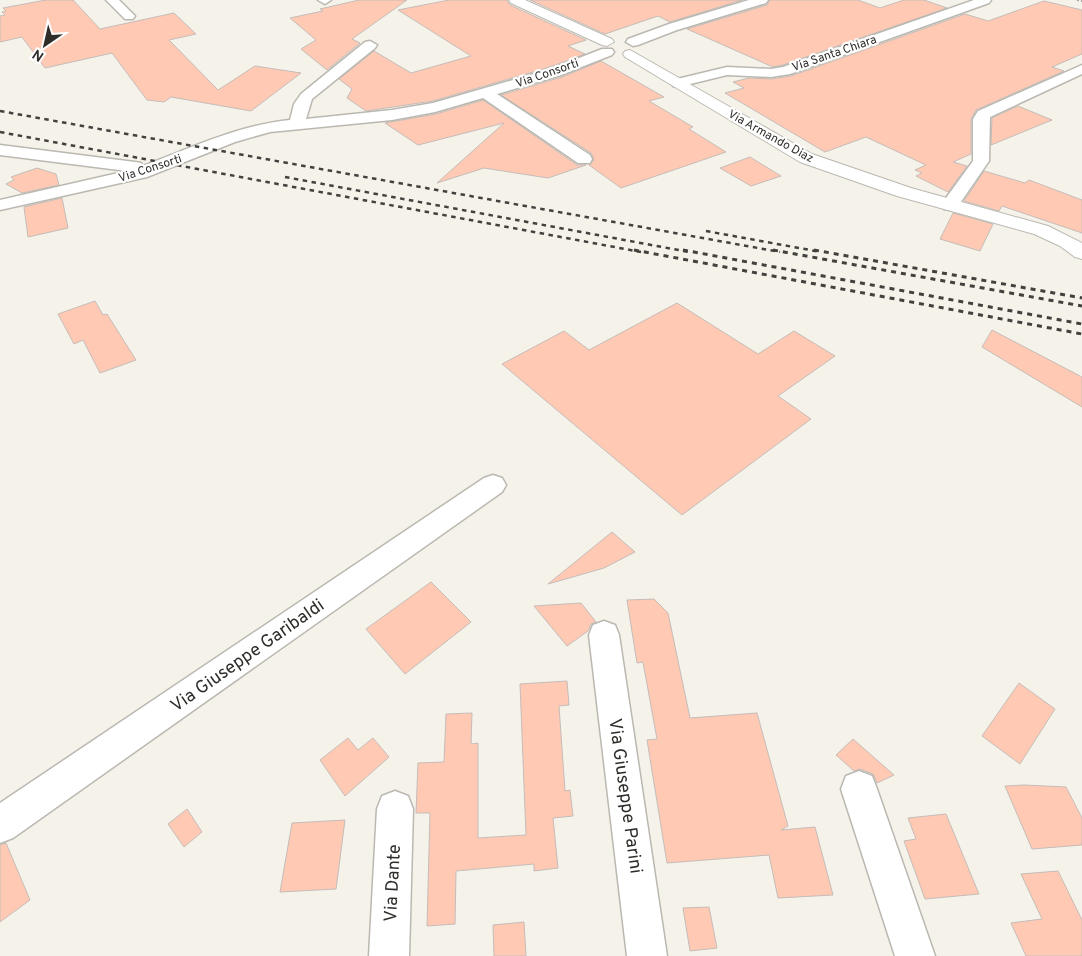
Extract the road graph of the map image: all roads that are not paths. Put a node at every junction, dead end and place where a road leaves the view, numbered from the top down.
1 (112, 0) edge
2 (515, 0) edge
3 (762, 0) edge
4 (984, 0) edge
5 (129, 16) dead end
6 (370, 45) dead end
7 (607, 47) junction
8 (631, 48) junction
9 (1082, 69) edge
10 (678, 83) junction
11 (486, 92) junction
12 (298, 123) junction
13 (0, 150) edge
14 (584, 159) dead end
15 (135, 167) dead end
16 (0, 205) edge
17 (950, 205) junction
18 (1081, 252) edge
19 (493, 485) dead end
20 (604, 635) dead end
21 (859, 789) dead end
22 (395, 809) dead end
23 (0, 825) edge
24 (389, 956) edge
25 (647, 956) edge
26 (915, 956) edge

1 - 5 street
2 - 7 street
3 - 8 street
4 - 10 street, Via Santa Chiara
6 - 12 street
7 - 8 street
7 - 11 street, Via Consorti
8 - 10 street, Via Armando Diaz
9 - 17 street
10 - 17 street, Via Armando Diaz
11 - 12 street, Via Consorti
11 - 14 street, Via Consorti
12 - 16 street, Via Consorti
13 - 15 street
17 - 18 street, Via Armando Diaz
19 - 23 street, Via Giuseppe Garibaldi
20 - 25 street, Via Giuseppe Parini
21 - 26 street
22 - 24 street, Via Dante

